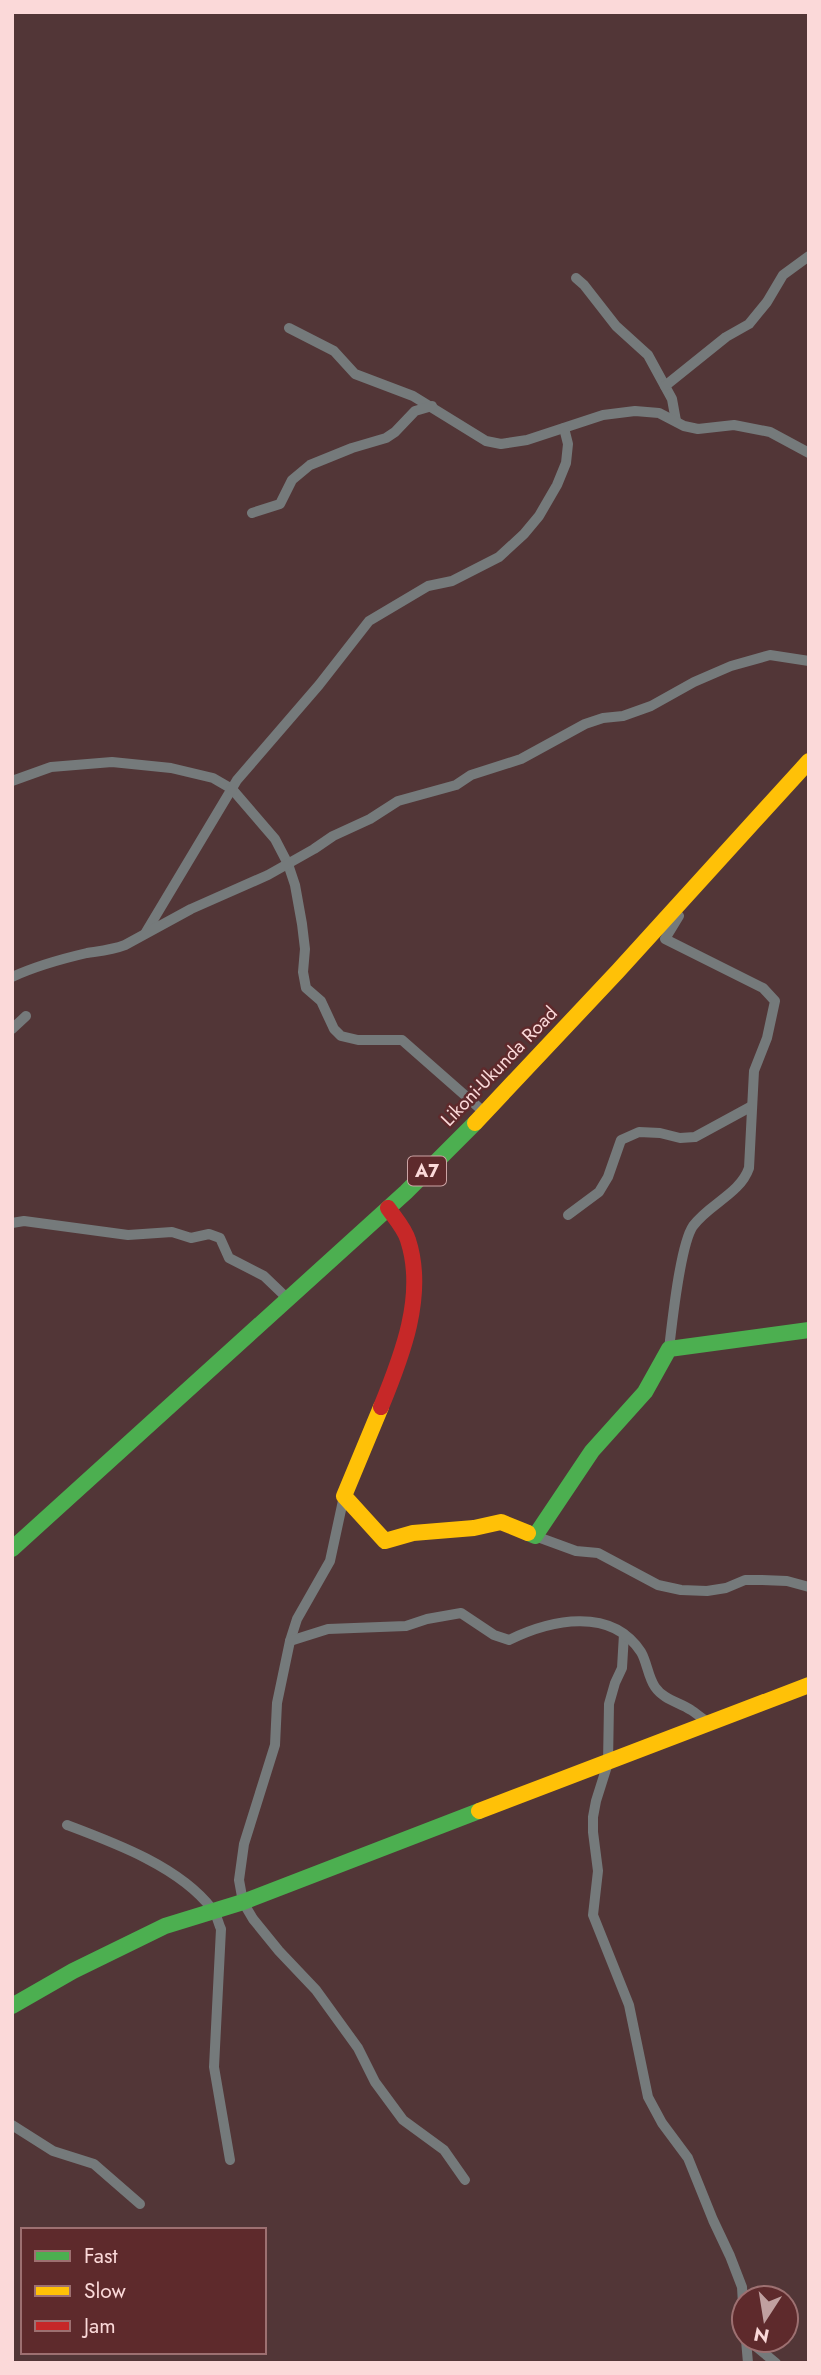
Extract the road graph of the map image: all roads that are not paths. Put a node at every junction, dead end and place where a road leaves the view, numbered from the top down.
1 (809, 256) edge
2 (576, 278) dead end
3 (289, 328) dead end
4 (666, 386) junction
5 (432, 406) junction
6 (676, 421) junction
7 (564, 428) junction
8 (809, 453) edge
9 (252, 513) dead end
10 (809, 661) edge
11 (809, 761) edge
12 (12, 781) edge
13 (232, 789) junction
14 (288, 864) junction
15 (700, 879) junction
16 (145, 933) junction
17 (12, 977) edge
18 (26, 1016) dead end
19 (12, 1028) edge
20 (752, 1105) junction
21 (485, 1113) junction
22 (388, 1208) junction
23 (568, 1215) dead end
24 (12, 1223) edge
25 (288, 1299) junction
26 (809, 1330) edge
27 (669, 1349) junction
28 (344, 1496) junction
29 (535, 1536) junction
30 (12, 1549) edge
31 (809, 1587) edge
32 (624, 1634) junction
33 (290, 1641) junction
34 (809, 1685) edge
35 (709, 1722) junction
36 (608, 1763) junction
37 (67, 1825) dead end
38 (243, 1902) junction
39 (214, 1910) junction
40 (12, 2007) edge
41 (12, 2125) edge
42 (230, 2160) dead end
43 (465, 2180) dead end
44 (140, 2204) dead end
45 (741, 2284) edge

1 - 4 street
2 - 4 street
3 - 5 street
4 - 6 street
5 - 7 street
5 - 9 street
6 - 7 street
6 - 8 street
7 - 13 street
10 - 14 street
11 - 15 main road, Likoni-Ukunda Road / A7
12 - 13 street
13 - 14 street
13 - 16 street
14 - 16 street
14 - 21 street
15 - 20 street
15 - 21 main road, Likoni-Ukunda Road / A7
16 - 17 street
18 - 19 street
20 - 23 street
20 - 27 street
21 - 22 main road, Likoni-Ukunda Road / A7
22 - 25 main road, Likoni-Ukunda Road / A7
22 - 28 main road
24 - 25 street
25 - 30 main road, Likoni-Ukunda Road / A7
26 - 27 main road
27 - 29 main road
28 - 29 main road
28 - 33 street
29 - 31 street
32 - 33 street
32 - 35 street
32 - 36 street
33 - 38 street
34 - 35 main road
35 - 36 main road
36 - 38 main road
36 - 45 street
37 - 39 street
38 - 39 main road
38 - 43 street
39 - 40 main road
39 - 42 street
41 - 44 street

